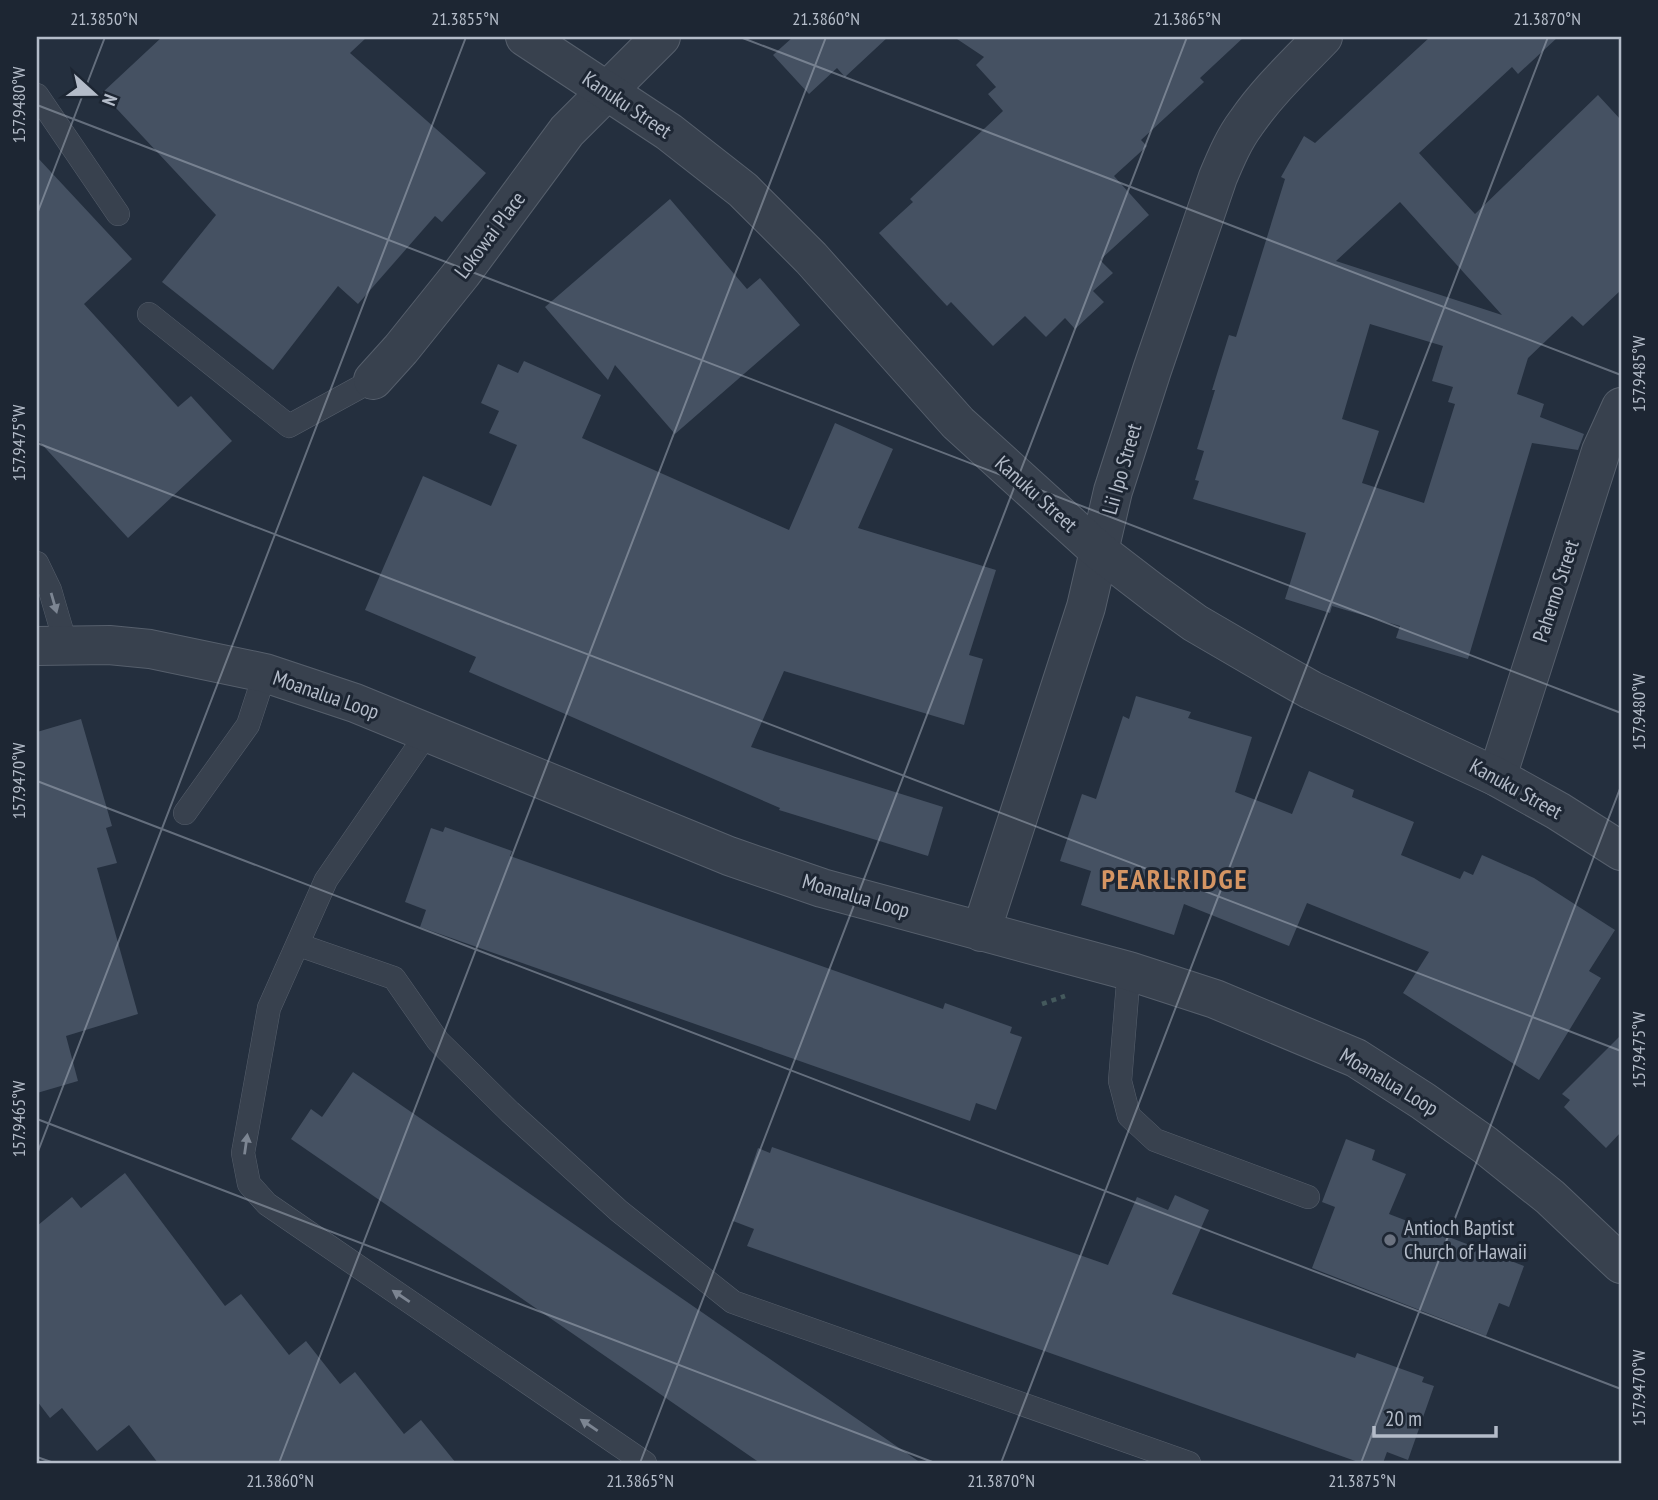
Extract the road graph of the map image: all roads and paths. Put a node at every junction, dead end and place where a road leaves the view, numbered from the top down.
1 (525, 37) edge
2 (661, 37) edge
3 (1323, 37) edge
4 (607, 91) junction
5 (37, 95) edge
6 (118, 214) dead end
7 (149, 314) dead end
8 (373, 380) joint
9 (1621, 407) edge
10 (1099, 551) junction
11 (37, 563) edge
12 (52, 645) edge
13 (264, 673) junction
14 (428, 732) junction
15 (1497, 777) junction
16 (185, 813) dead end
17 (1621, 851) edge
18 (981, 932) junction
19 (299, 945) junction
20 (1129, 971) junction
21 (1308, 1197) dead end
22 (1621, 1264) edge
23 (645, 1463) edge
24 (1189, 1463) edge

1 - 4 street, Kanuku Street
2 - 4 street, Lokowai Place
3 - 10 street, Lii Ipo Street
4 - 8 street, Lokowai Place
4 - 10 street, Kanuku Street
5 - 6 lane
7 - 8 lane
9 - 15 street, Pahemo Street
10 - 15 street, Kanuku Street
10 - 18 street, Lii Ipo Street
11 -> 12 lane
12 - 13 street, Moanalua Loop
13 - 14 street, Moanalua Loop
13 - 16 lane
14 - 18 street, Moanalua Loop
14 - 19 lane
15 - 17 street, Kanuku Street
18 - 20 street, Moanalua Loop
23 -> 19 lane
19 - 24 lane
20 - 21 lane
20 - 22 street, Moanalua Loop

